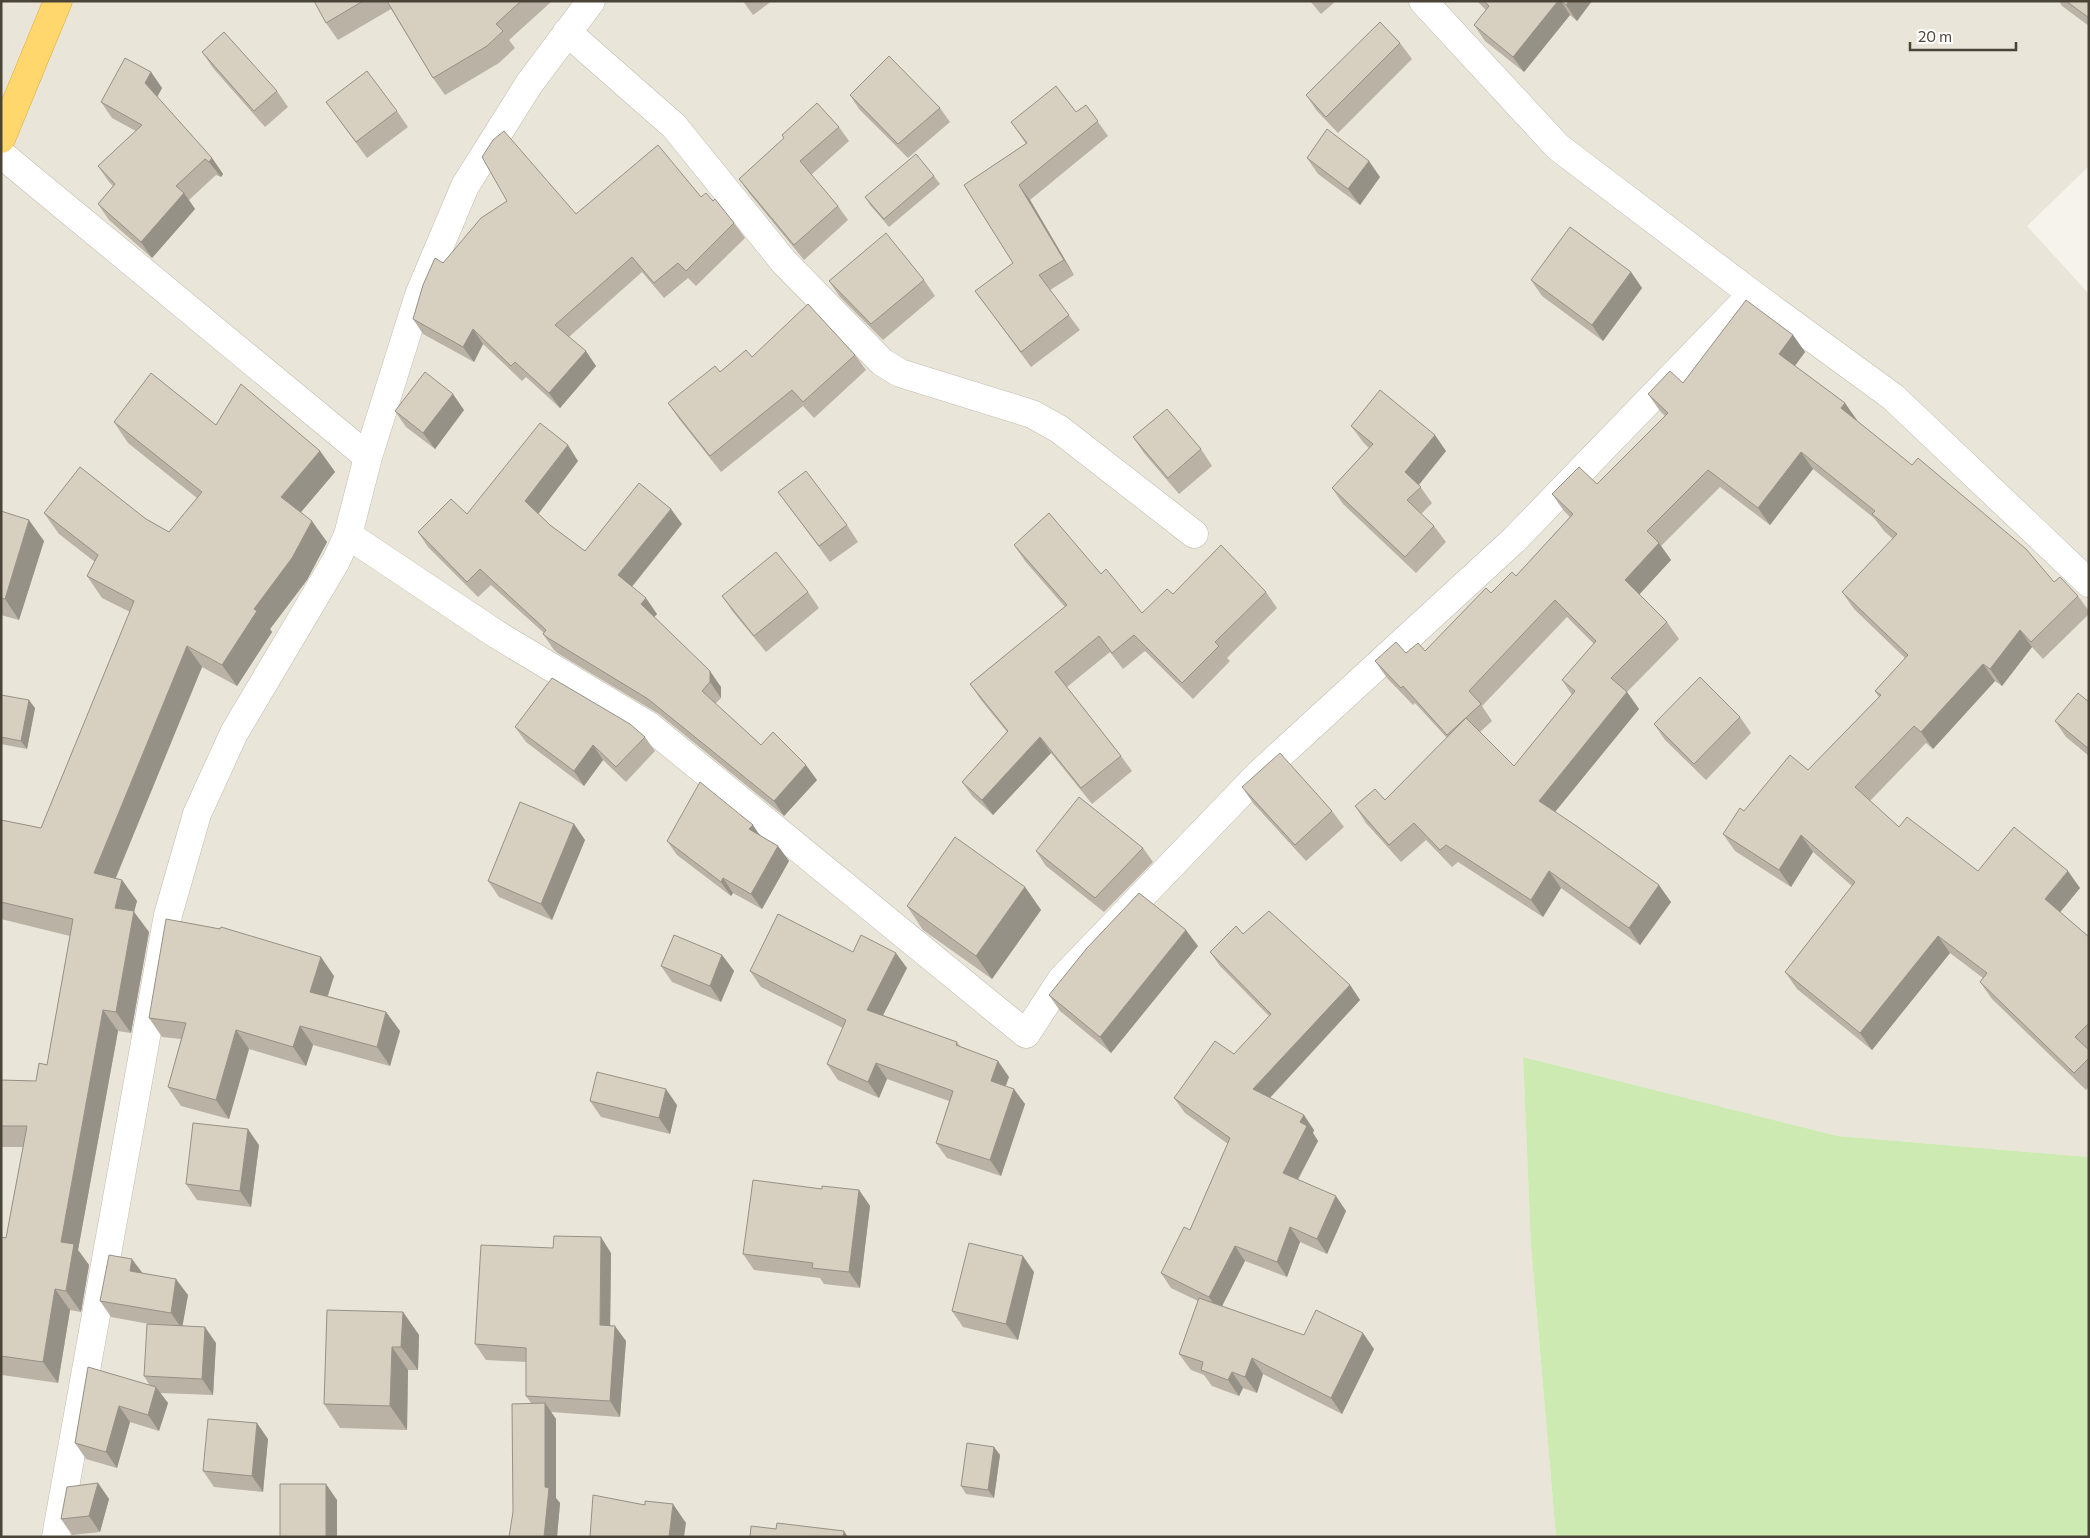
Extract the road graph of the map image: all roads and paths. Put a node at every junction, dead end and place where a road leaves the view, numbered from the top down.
1 (58, 1) edge
2 (591, 1) edge
3 (1423, 1) edge
4 (567, 32) junction
5 (1, 140) edge
6 (1, 154) edge
7 (1752, 294) junction
8 (368, 457) junction
9 (1194, 534) dead end
10 (348, 535) junction
11 (2089, 583) edge
12 (56, 1537) edge

1 - 5 highway
2 - 4 street
3 - 7 street
4 - 8 street
4 - 9 street
6 - 8 street
7 - 10 street
7 - 11 street
8 - 10 street
10 - 12 street

